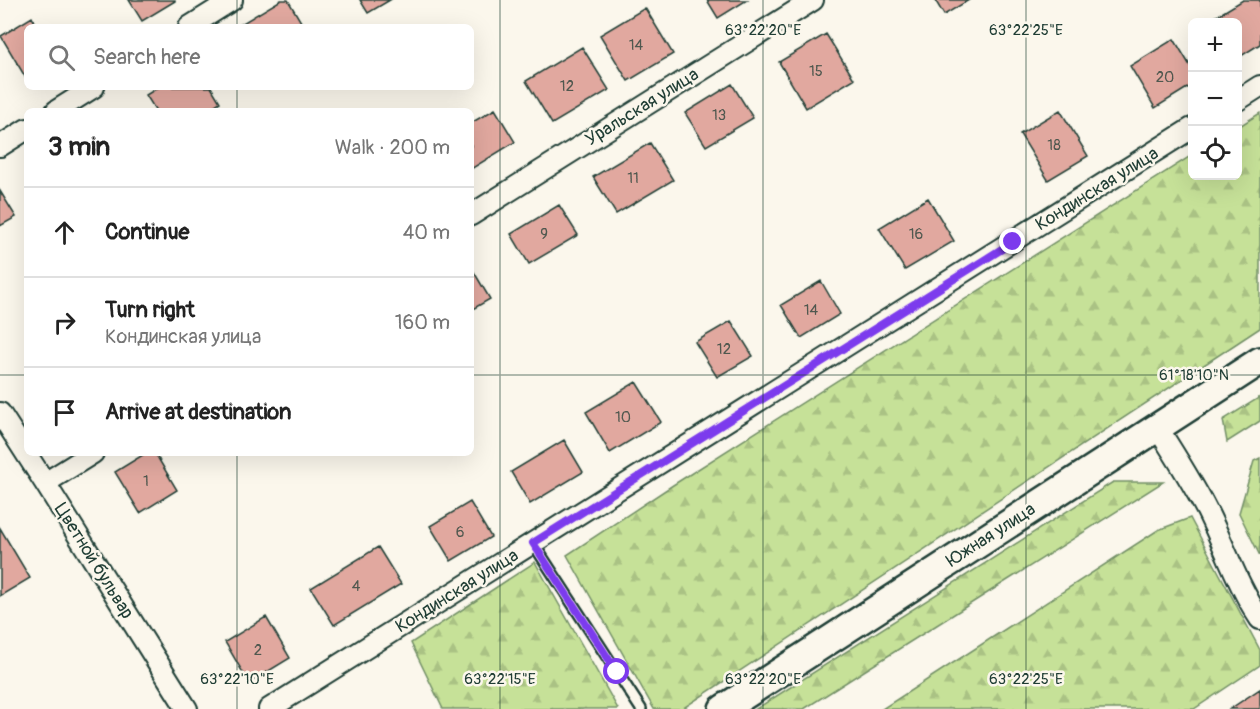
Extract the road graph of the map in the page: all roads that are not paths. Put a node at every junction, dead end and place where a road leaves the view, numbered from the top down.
1 (232, 0) edge
2 (813, 0) edge
3 (194, 24) edge
4 (1260, 86) edge
5 (89, 90) edge
6 (1242, 97) edge
7 (61, 108) edge
8 (24, 131) edge
9 (1188, 131) edge
10 (0, 146) edge
11 (474, 213) edge
12 (1260, 362) edge
13 (0, 413) edge
14 (1157, 427) junction
15 (24, 450) edge
16 (28, 456) edge
17 (88, 456) edge
18 (45, 483) junction
19 (533, 543) junction
20 (1260, 619) edge
21 (187, 709) edge
22 (269, 709) edge
23 (641, 709) edge
24 (723, 709) edge

1 - 3 street
2 - 11 street, Уральская улица
4 - 6 street
5 - 7 street
8 - 10 street
9 - 19 street, Кондинская улица
12 - 14 street, Южная улица
13 - 15 street, Цветной бульвар
14 - 20 street
14 - 24 street, Южная улица
16 - 18 street, Цветной бульвар
17 - 18 street
18 - 21 street, Цветной бульвар
19 - 22 street, Кондинская улица
19 - 23 lane

